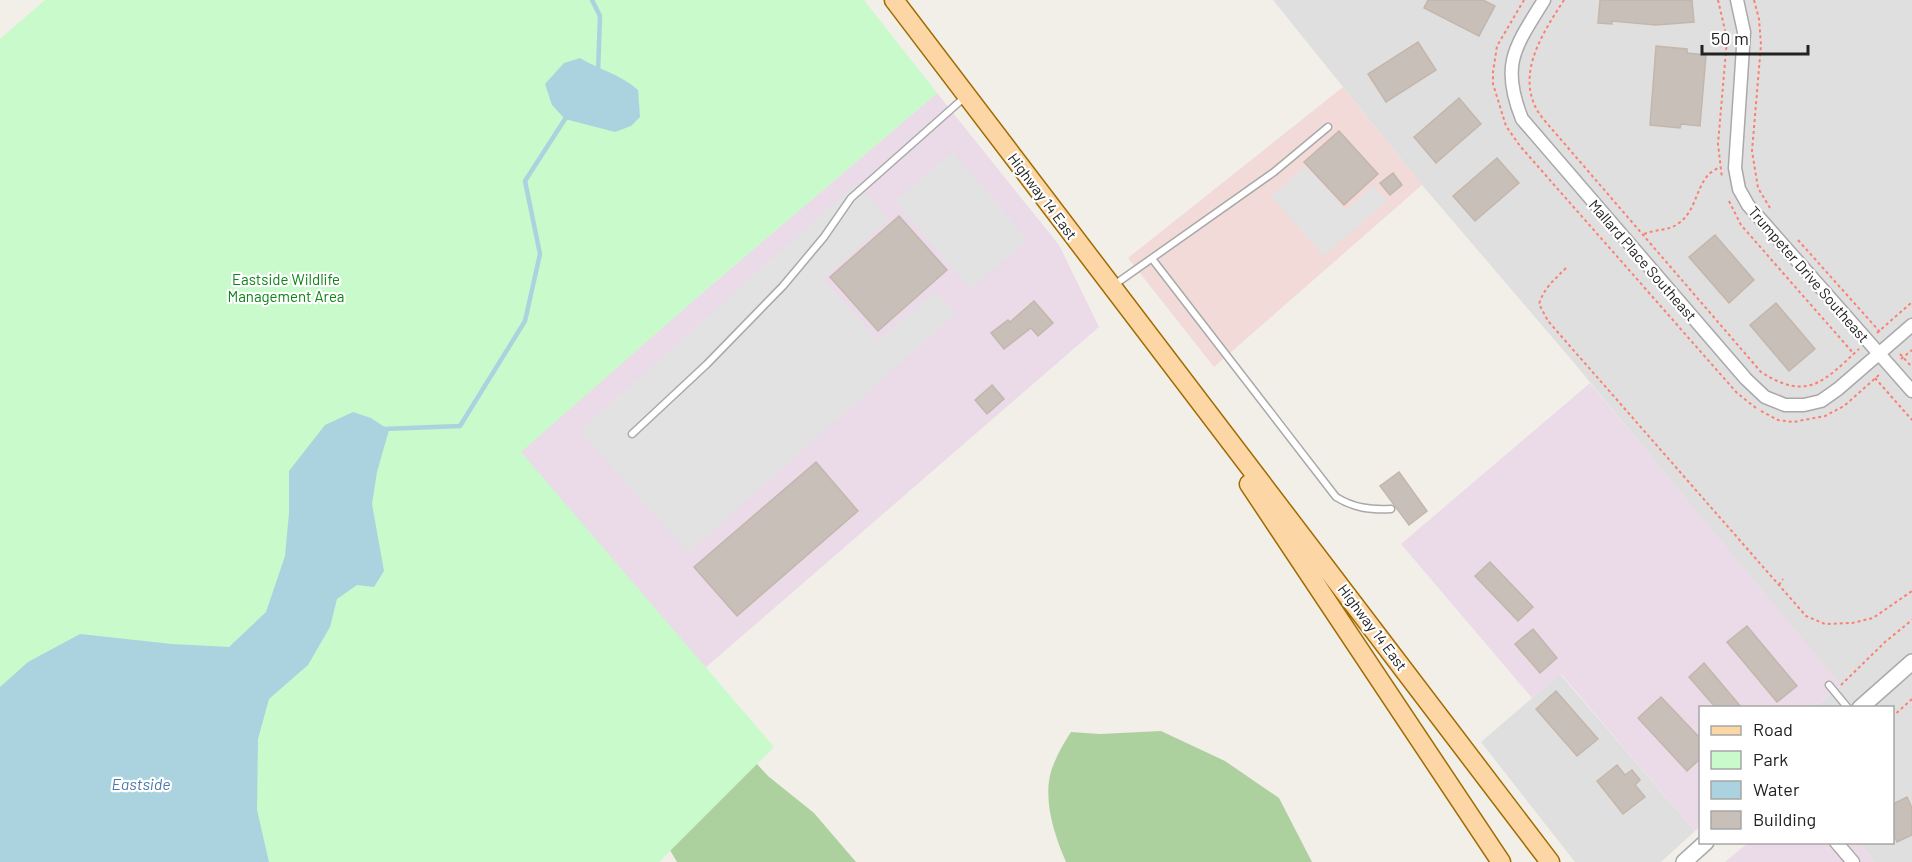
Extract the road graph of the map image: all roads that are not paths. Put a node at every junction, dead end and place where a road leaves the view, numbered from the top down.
1 (894, 0) edge
2 (1544, 0) edge
3 (1737, 0) edge
4 (966, 95) junction
5 (1328, 127) dead end
6 (1153, 260) junction
7 (1112, 287) junction
8 (1912, 325) edge
9 (1879, 354) junction
10 (1912, 391) edge
11 (1192, 393) junction
12 (632, 435) dead end
13 (1391, 509) dead end
14 (1912, 662) edge
15 (1829, 685) dead end
16 (1846, 706) edge
17 (1862, 706) edge
18 (1705, 844) edge
19 (1837, 844) edge
20 (1501, 862) edge
21 (1550, 862) edge
22 (1684, 862) edge
23 (1853, 862) edge

1 - 4 main road, Highway 14 East
2 - 9 street, Mallard Place Southeast
3 - 9 street, Trumpeter Drive Southeast
4 - 7 main road, Highway 14 East
4 - 12 lane
5 - 6 lane
6 - 7 lane
6 - 13 lane
7 - 11 main road, Highway 14 East
8 - 9 street, Mallard Place Southeast
9 - 10 street, Trumpeter Drive Southeast
11 - 20 main road, Highway 14 East
11 - 21 main road, Highway 14 East
14 - 17 street
15 - 16 lane
18 - 22 street
19 - 23 street

